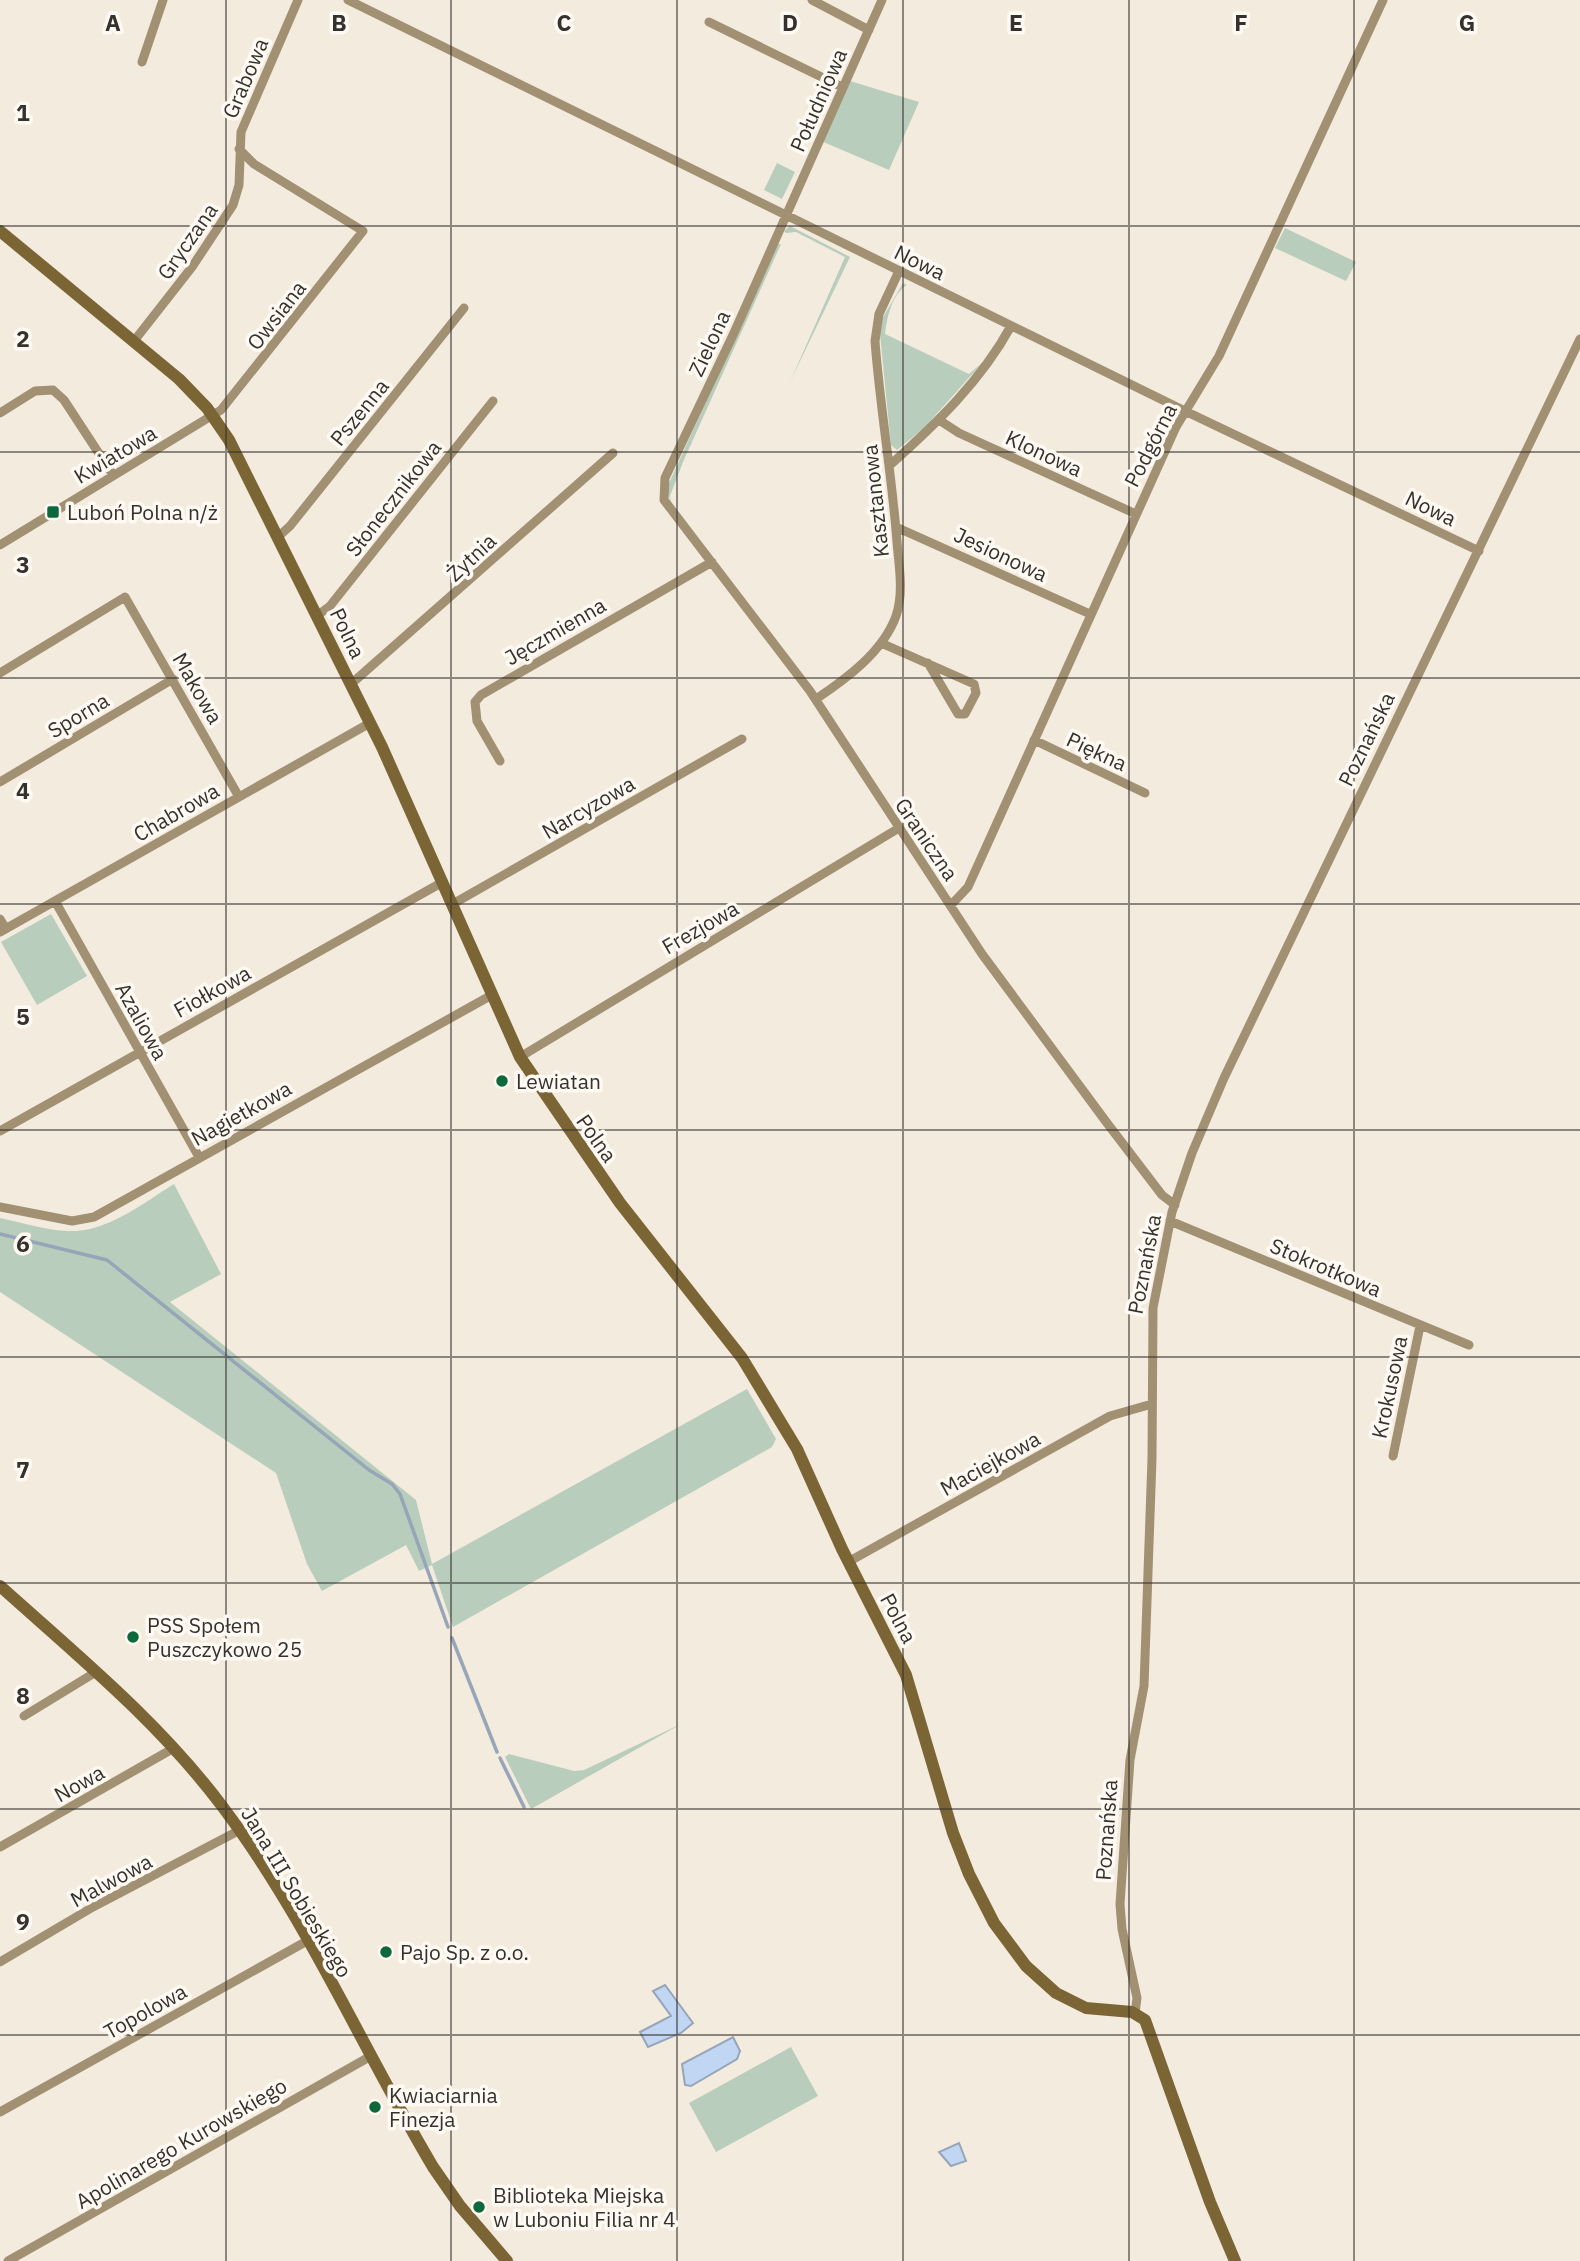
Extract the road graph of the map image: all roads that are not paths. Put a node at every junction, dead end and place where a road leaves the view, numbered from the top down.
1 (163, 0) edge
2 (298, 0) edge
3 (348, 0) edge
4 (812, 0) edge
5 (882, 0) edge
6 (1383, 0) edge
7 (709, 22) dead end
8 (869, 30) junction
9 (142, 62) dead end
10 (842, 87) junction
11 (239, 149) junction
12 (786, 214) junction
13 (0, 231) edge
14 (363, 231) joint
15 (899, 271) junction
16 (464, 308) dead end
17 (1011, 326) junction
18 (1580, 339) edge
19 (134, 341) junction
20 (493, 401) dead end
21 (1185, 411) junction
22 (0, 413) edge
23 (213, 416) junction
24 (939, 420) junction
25 (613, 453) dead end
26 (889, 466) junction
27 (113, 475) junction
28 (663, 486) joint
29 (1136, 514) junction
30 (896, 527) junction
31 (279, 536) junction
32 (0, 545) edge
33 (1479, 551) junction
34 (712, 562) junction
35 (1090, 614) junction
36 (318, 615) junction
37 (881, 643) junction
38 (928, 663) junction
39 (0, 673) edge
40 (173, 679) junction
41 (351, 684) junction
42 (816, 699) junction
43 (370, 723) junction
44 (742, 739) dead end
45 (1034, 740) junction
46 (500, 761) dead end
47 (0, 782) edge
48 (1145, 793) dead end
49 (239, 797) junction
50 (899, 828) junction
51 (441, 883) junction
52 (55, 901) junction
53 (451, 905) junction
54 (951, 905) junction
55 (0, 919) edge
56 (3, 930) edge
57 (490, 996) junction
58 (139, 1052) junction
59 (520, 1057) junction
60 (0, 1131) edge
61 (199, 1157) junction
62 (1175, 1205) junction
63 (0, 1207) edge
64 (1170, 1221) junction
65 (1420, 1326) junction
66 (1469, 1345) dead end
67 (1152, 1404) junction
68 (1393, 1456) dead end
69 (848, 1562) junction
70 (0, 1586) edge
71 (96, 1672) junction
72 (24, 1716) dead end
73 (174, 1748) junction
74 (240, 1829) junction
75 (0, 1847) edge
76 (307, 1941) junction
77 (0, 1962) edge
78 (1135, 2013) junction
79 (371, 2056) junction
80 (0, 2112) edge
81 (8, 2261) edge
82 (508, 2261) edge
83 (1235, 2261) edge

1 - 9 street
2 - 11 street, Grabowa
3 - 12 street, Nowa
4 - 8 street
5 - 8 street, Południowa
6 - 21 street, Podgórna
7 - 10 street
8 - 10 street, Południowa
10 - 12 street, Południowa
11 - 14 street, Grabowa
11 - 19 street, Gryczana
12 - 15 street, Nowa
12 - 28 street, Zielona
13 - 19 street, Polna
14 - 23 street, Owsiana
15 - 17 street, Nowa
15 - 26 street, Kasztanowa
16 - 31 street, Pszenna
17 - 21 street, Nowa
17 - 24 street
18 - 33 street, Poznańska
19 - 23 street, Polna
20 - 36 street, Słonecznikowa
21 - 29 street, Podgórna
21 - 33 street, Nowa
22 - 27 street
23 - 27 street, Kwiatowa
23 - 31 street, Polna
24 - 26 street
24 - 29 street, Klonowa
25 - 41 street, Żytnia
26 - 30 street, Kasztanowa
27 - 32 street, Kwiatowa
28 - 34 street, Graniczna
29 - 35 street, Podgórna
30 - 35 street, Jesionowa
30 - 37 street, Kasztanowa
31 - 36 street, Polna
33 - 62 street, Poznańska
34 - 42 street, Graniczna
34 - 46 street, Jęczmienna
35 - 45 street, Podgórna
36 - 41 street, Polna
37 - 38 street
37 - 42 street, Kasztanowa
38 - 38 street
39 - 40 street, Makowa
40 - 47 street, Sporna
40 - 49 street, Makowa
41 - 43 street, Polna
42 - 50 street, Graniczna
43 - 49 street, Chabrowa
43 - 51 street, Polna
44 - 53 street, Narcyzowa
45 - 48 street, Piękna
45 - 54 street, Podgórna
49 - 52 street, Chabrowa
50 - 54 street, Graniczna
50 - 59 street, Frezjowa
51 - 53 street, Polna
51 - 58 street, Fiołkowa
52 - 56 street, Chabrowa
52 - 58 street, Azaliowa
53 - 57 street, Polna
54 - 62 street, Graniczna
55 - 56 street
57 - 59 street, Polna
57 - 61 street, Nagietkowa
58 - 60 street, Fiołkowa
58 - 61 street, Azaliowa
59 - 69 street, Polna
61 - 63 street, Nagietkowa
62 - 64 street, Poznańska
64 - 65 street, Stokrotkowa
64 - 67 street, Poznańska
65 - 66 street, Stokrotkowa
65 - 68 street, Krokusowa
67 - 69 street, Maciejkowa
67 - 78 street, Poznańska
69 - 78 street, Polna
70 - 71 street, Jana III Sobieskiego
71 - 72 street
71 - 73 street, Jana III Sobieskiego
73 - 74 street, Jana III Sobieskiego
73 - 75 street, Nowa
74 - 76 street, Jana III Sobieskiego
74 - 77 street, Malwowa
76 - 79 street, Jana III Sobieskiego
76 - 80 street, Topolowa
78 - 83 street, Poznańska
79 - 81 street, Apolinarego Kurowskiego
79 - 82 street, Jana III Sobieskiego

